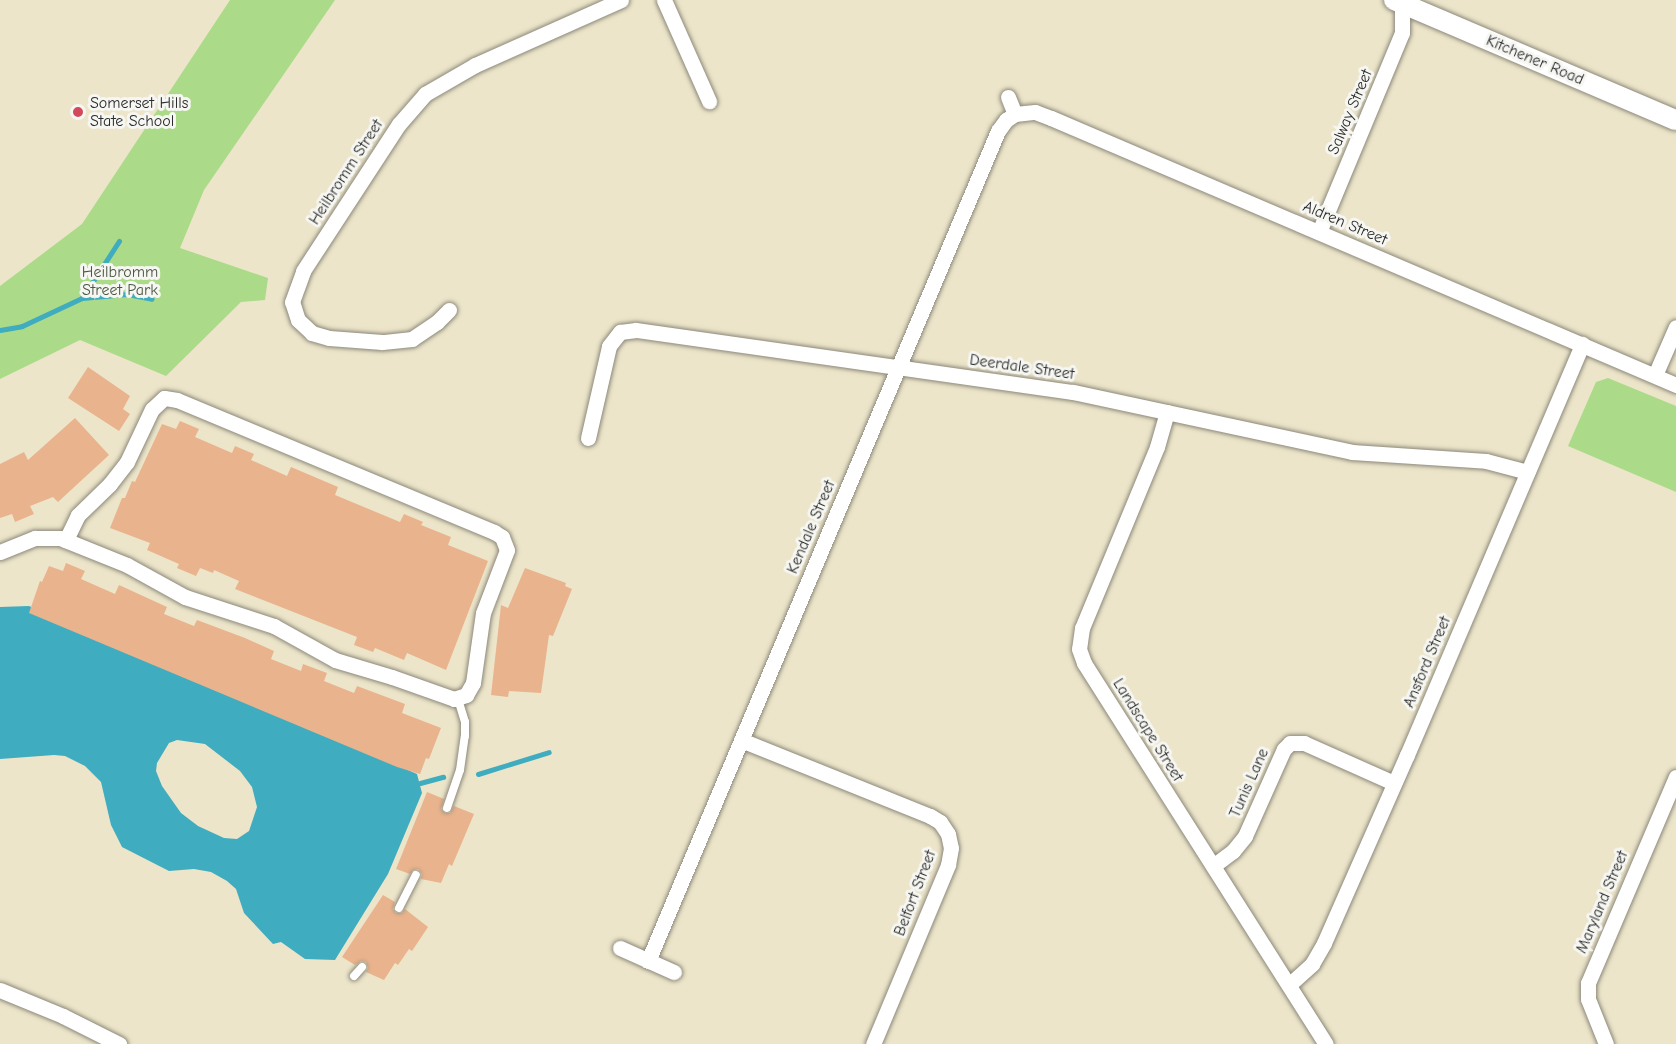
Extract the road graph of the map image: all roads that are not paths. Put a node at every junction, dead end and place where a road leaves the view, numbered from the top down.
1 (621, 0) edge
2 (664, 0) edge
3 (1398, 2) edge
4 (1008, 97) dead end
5 (710, 101) dead end
6 (1015, 114) junction
7 (1676, 120) edge
8 (1319, 232) junction
9 (449, 310) dead end
10 (1676, 327) edge
11 (1582, 344) junction
12 (898, 368) junction
13 (1655, 375) junction
14 (1676, 385) edge
15 (1167, 412) junction
16 (588, 438) dead end
17 (1528, 472) junction
18 (66, 540) junction
19 (0, 552) edge
20 (458, 699) junction
21 (741, 740) junction
22 (1676, 777) edge
23 (1394, 783) junction
24 (447, 808) dead end
25 (1214, 866) junction
26 (416, 875) dead end
27 (399, 908) dead end
28 (620, 948) dead end
29 (648, 961) junction
30 (362, 967) dead end
31 (674, 972) dead end
32 (354, 976) dead end
33 (1290, 984) junction
34 (0, 990) edge
35 (119, 1044) edge
36 (873, 1044) edge
37 (1326, 1044) edge
38 (1606, 1044) edge

1 - 9 street, Heilbromm Street
2 - 5 street
3 - 7 street, Kitchener Road
3 - 8 street, Salway Street
4 - 6 street
6 - 8 street, Aldren Street
6 - 12 street, Kendale Street
8 - 11 street, Aldren Street
10 - 13 street
11 - 13 street, Aldren Street
11 - 17 street, Ansford Street
12 - 15 street, Deerdale Street
12 - 16 street, Deerdale Street
12 - 21 street, Kendale Street
13 - 14 street, Aldren Street
15 - 17 street, Deerdale Street
15 - 25 street, Landscape Street
17 - 23 street, Ansford Street
18 - 19 street
18 - 20 street
18 - 20 street
20 - 24 lane
21 - 29 street, Kendale Street
21 - 36 street, Belfort Street
22 - 38 street, Maryland Street
23 - 25 street, Tunis Lane
23 - 33 street, Ansford Street
25 - 33 street, Landscape Street
26 - 27 lane
28 - 29 street
29 - 31 street
30 - 32 lane
33 - 37 street, Landscape Street
34 - 35 street

